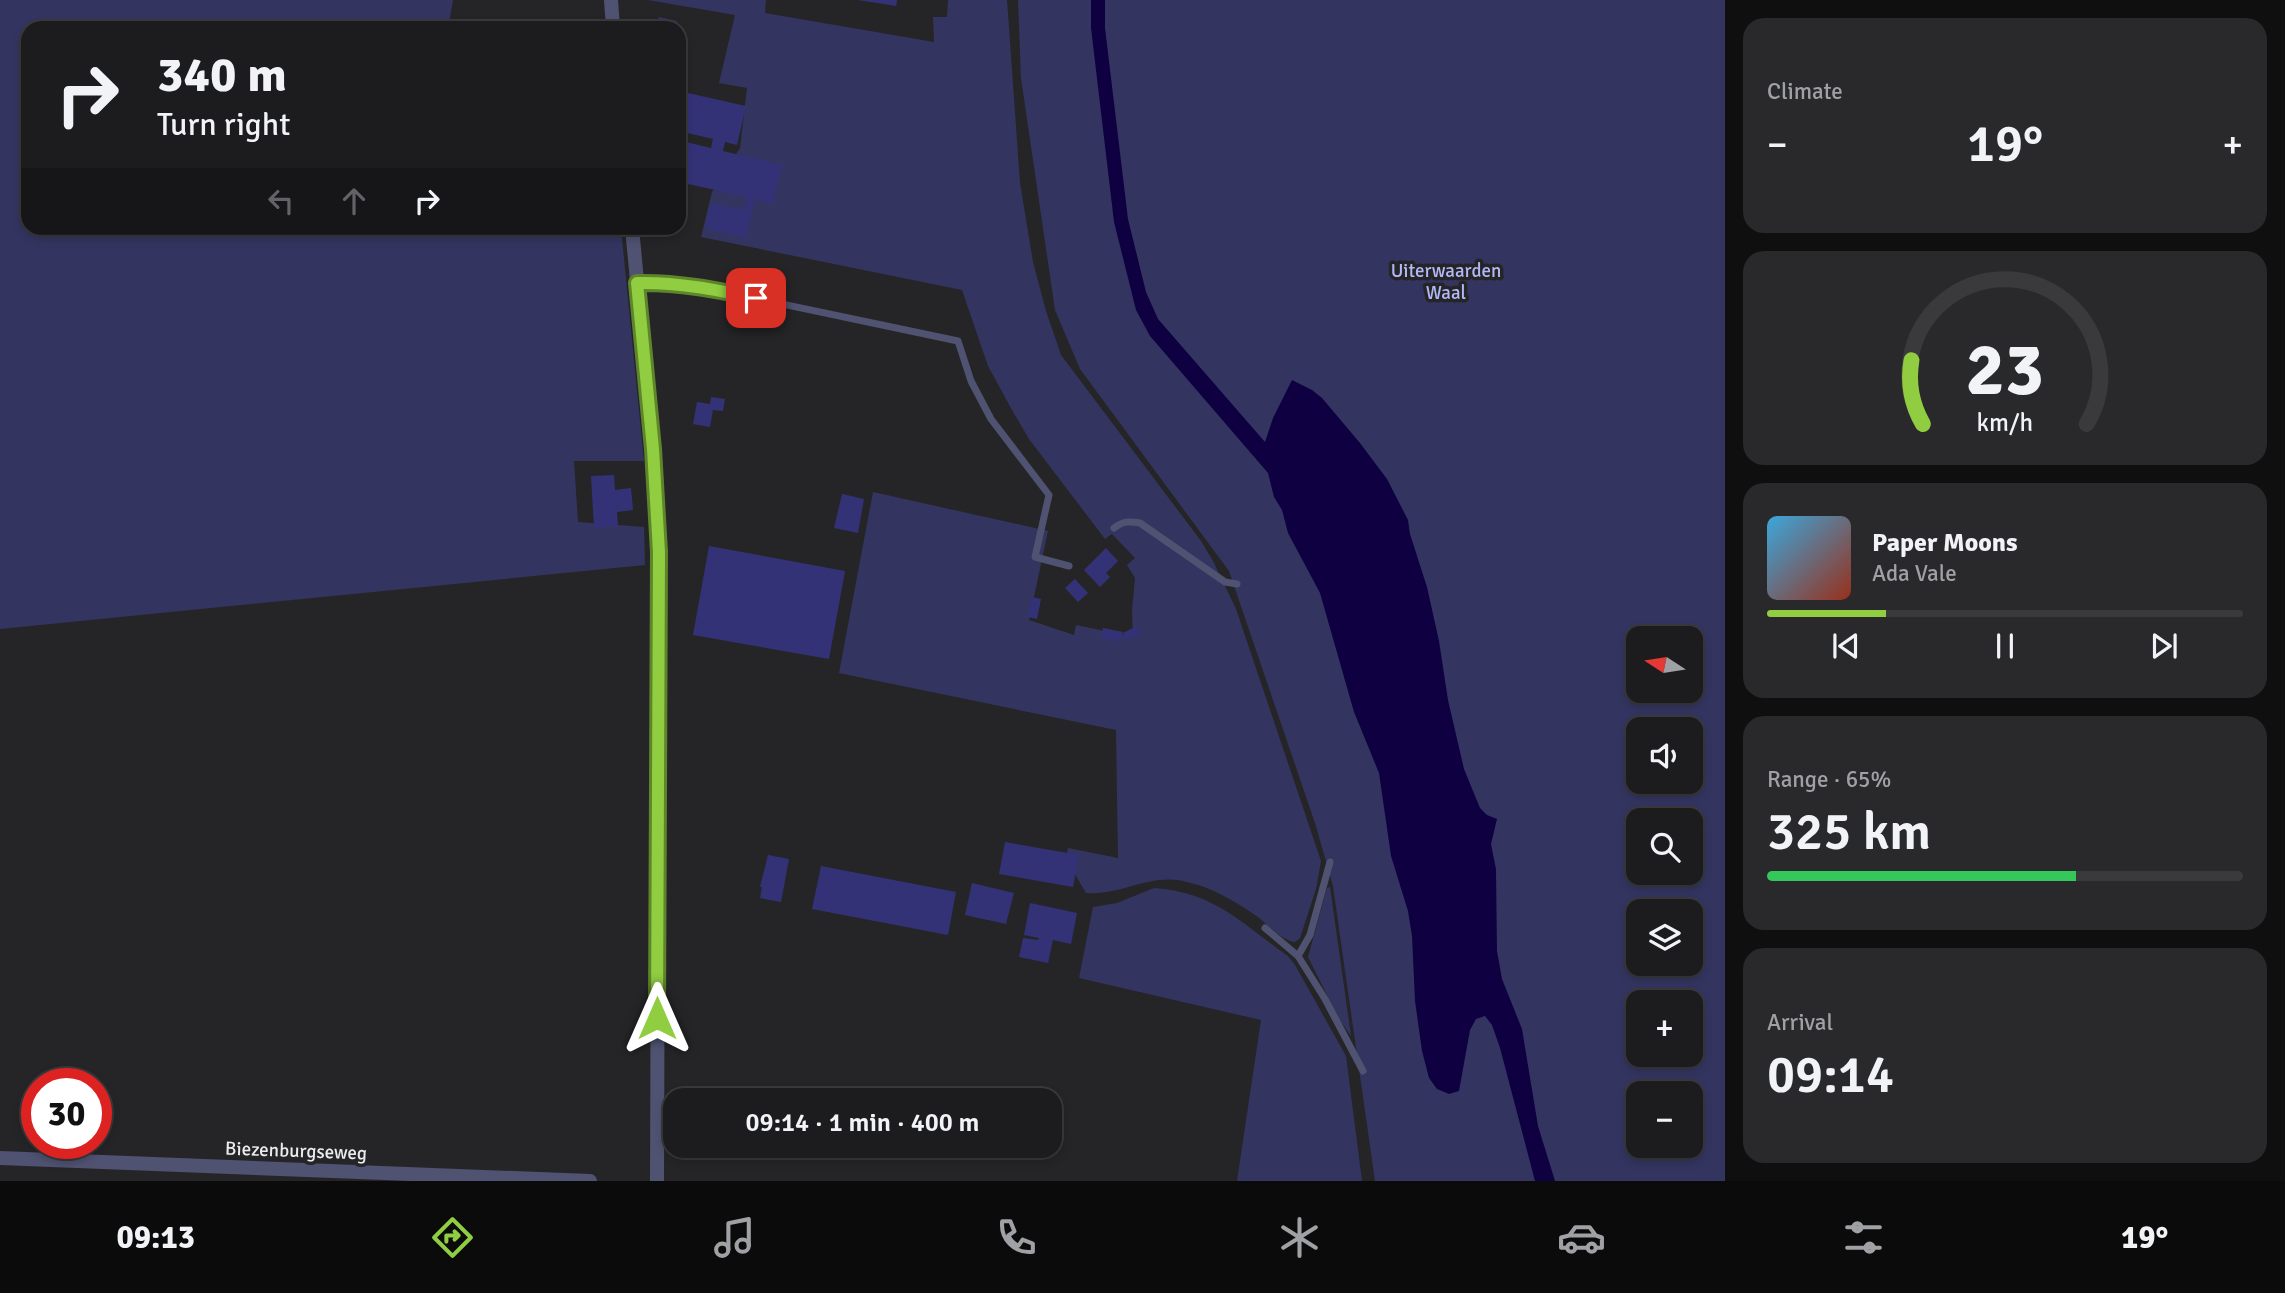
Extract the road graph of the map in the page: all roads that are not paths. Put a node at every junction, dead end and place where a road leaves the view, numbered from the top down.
1 (611, 0) edge
2 (612, 21) edge
3 (633, 235) edge
4 (637, 283) junction
5 (1114, 528) dead end
6 (1069, 566) dead end
7 (1237, 583) dead end
8 (1330, 862) dead end
9 (1265, 928) dead end
10 (1298, 956) junction
11 (1363, 1071) dead end
12 (0, 1158) edge
13 (590, 1181) edge
14 (657, 1181) edge

1 - 2 street
3 - 4 street
4 - 6 lane
4 - 14 street
5 - 7 lane
8 - 10 lane
9 - 10 lane
10 - 11 lane
12 - 13 street, Biezenburgseweg

